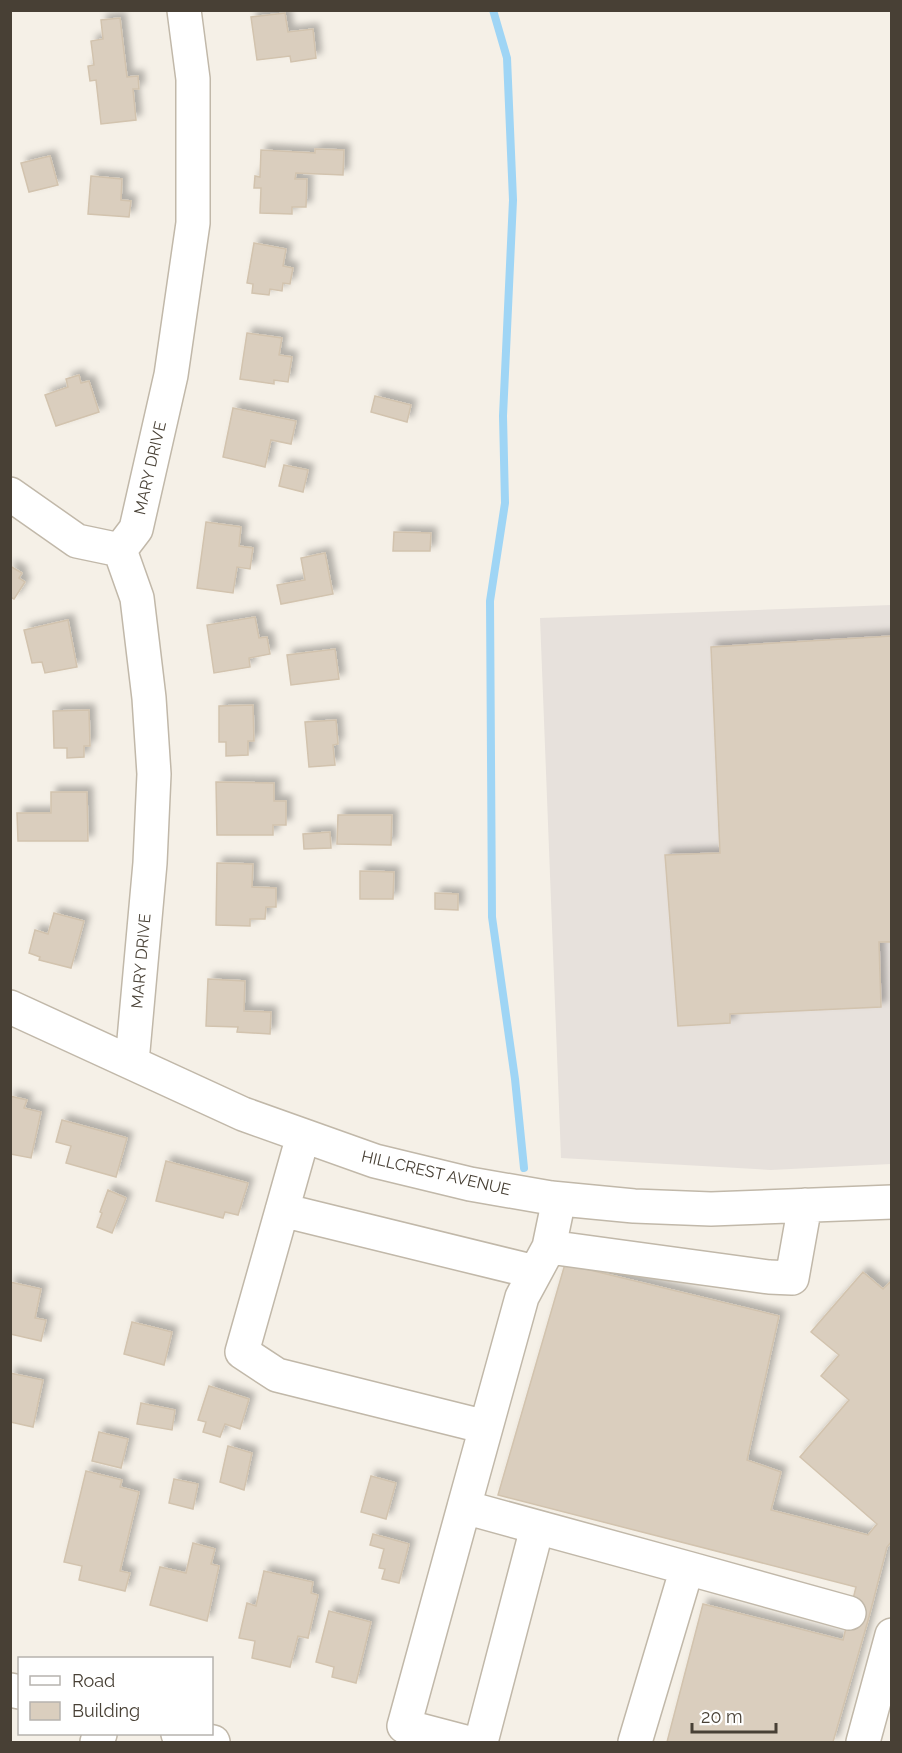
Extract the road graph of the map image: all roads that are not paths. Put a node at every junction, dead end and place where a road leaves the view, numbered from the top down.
1 (184, 10) edge
2 (10, 494) edge
3 (120, 550) junction
4 (10, 1007) edge
5 (132, 1062) junction
6 (303, 1136) junction
7 (559, 1198) junction
8 (891, 1202) edge
9 (806, 1205) junction
10 (282, 1210) junction
11 (542, 1260) junction
12 (486, 1427) junction
13 (464, 1507) junction
14 (537, 1528) junction
15 (687, 1568) junction
16 (875, 1622) edge
17 (182, 1735) edge
18 (213, 1743) edge
19 (465, 1743) edge
20 (481, 1743) edge
21 (635, 1743) edge
22 (863, 1743) edge

1 - 3 street, MARY DRIVE
2 - 3 street
3 - 5 street, MARY DRIVE
4 - 5 street, HILLCREST AVENUE
5 - 6 street, HILLCREST AVENUE
6 - 7 street, HILLCREST AVENUE
6 - 10 street
7 - 9 street, HILLCREST AVENUE
7 - 11 street
8 - 9 street, HILLCREST AVENUE
9 - 11 street
10 - 11 street
10 - 12 street
11 - 12 street
12 - 13 street
13 - 14 street
13 - 19 street
14 - 15 street
14 - 20 street
15 - 16 street
15 - 21 street
16 - 22 street
17 - 18 street

